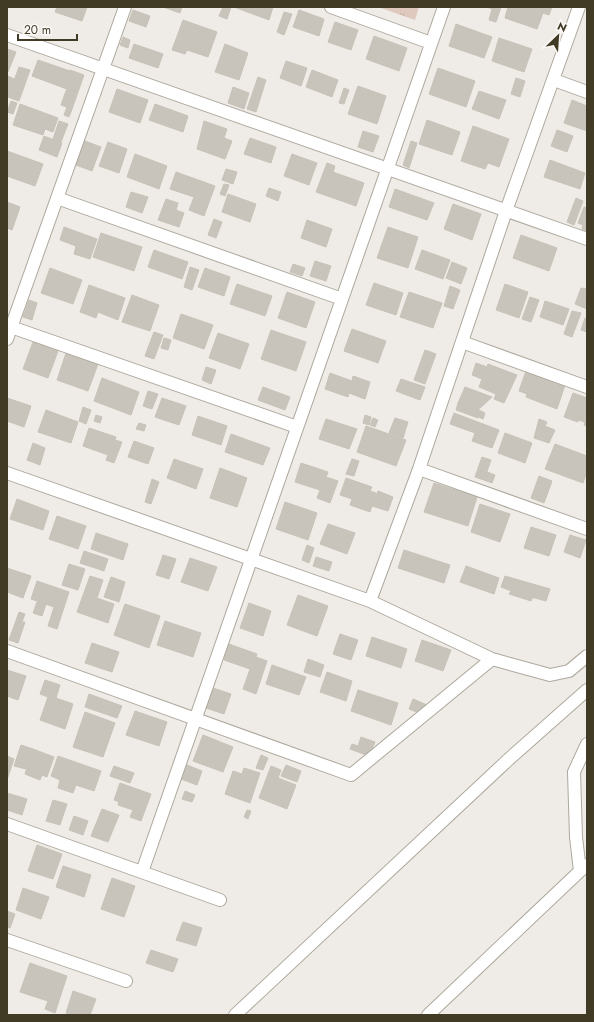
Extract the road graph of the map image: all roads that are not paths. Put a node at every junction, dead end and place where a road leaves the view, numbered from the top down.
1 (125, 7) edge
2 (331, 7) edge
3 (444, 7) edge
4 (579, 7) edge
5 (7, 35) edge
6 (431, 43) junction
7 (103, 69) junction
8 (554, 80) junction
9 (587, 92) edge
10 (388, 169) junction
11 (57, 198) junction
12 (506, 211) junction
13 (587, 239) edge
14 (342, 300) junction
15 (11, 327) junction
16 (7, 339) edge
17 (462, 342) junction
18 (587, 387) edge
19 (297, 427) junction
20 (419, 468) junction
21 (7, 473) edge
22 (587, 529) edge
23 (251, 559) junction
24 (370, 601) junction
25 (7, 651) edge
26 (587, 656) edge
27 (492, 659) junction
28 (587, 690) edge
29 (196, 719) junction
30 (587, 744) edge
31 (7, 824) edge
32 (584, 868) edge
33 (142, 872) junction
34 (220, 900) dead end
35 (7, 940) edge
36 (126, 981) dead end
37 (235, 1015) edge
38 (428, 1015) edge

1 - 7 street
2 - 6 street
3 - 6 street
4 - 8 street
5 - 7 street
6 - 10 street
7 - 10 street
7 - 11 street
8 - 9 street
8 - 12 street
10 - 12 street
10 - 14 street
11 - 14 street
11 - 15 street
12 - 13 street
12 - 17 street
14 - 19 street
15 - 16 street
15 - 19 street
17 - 18 street
17 - 20 street
19 - 23 street
20 - 22 street
20 - 24 street
21 - 23 street
23 - 24 street
23 - 29 street
24 - 27 street
25 - 29 street
26 - 27 street
27 - 29 street
28 - 37 street
29 - 33 street
30 - 32 street
31 - 33 street
32 - 38 street
33 - 34 street
35 - 36 street

